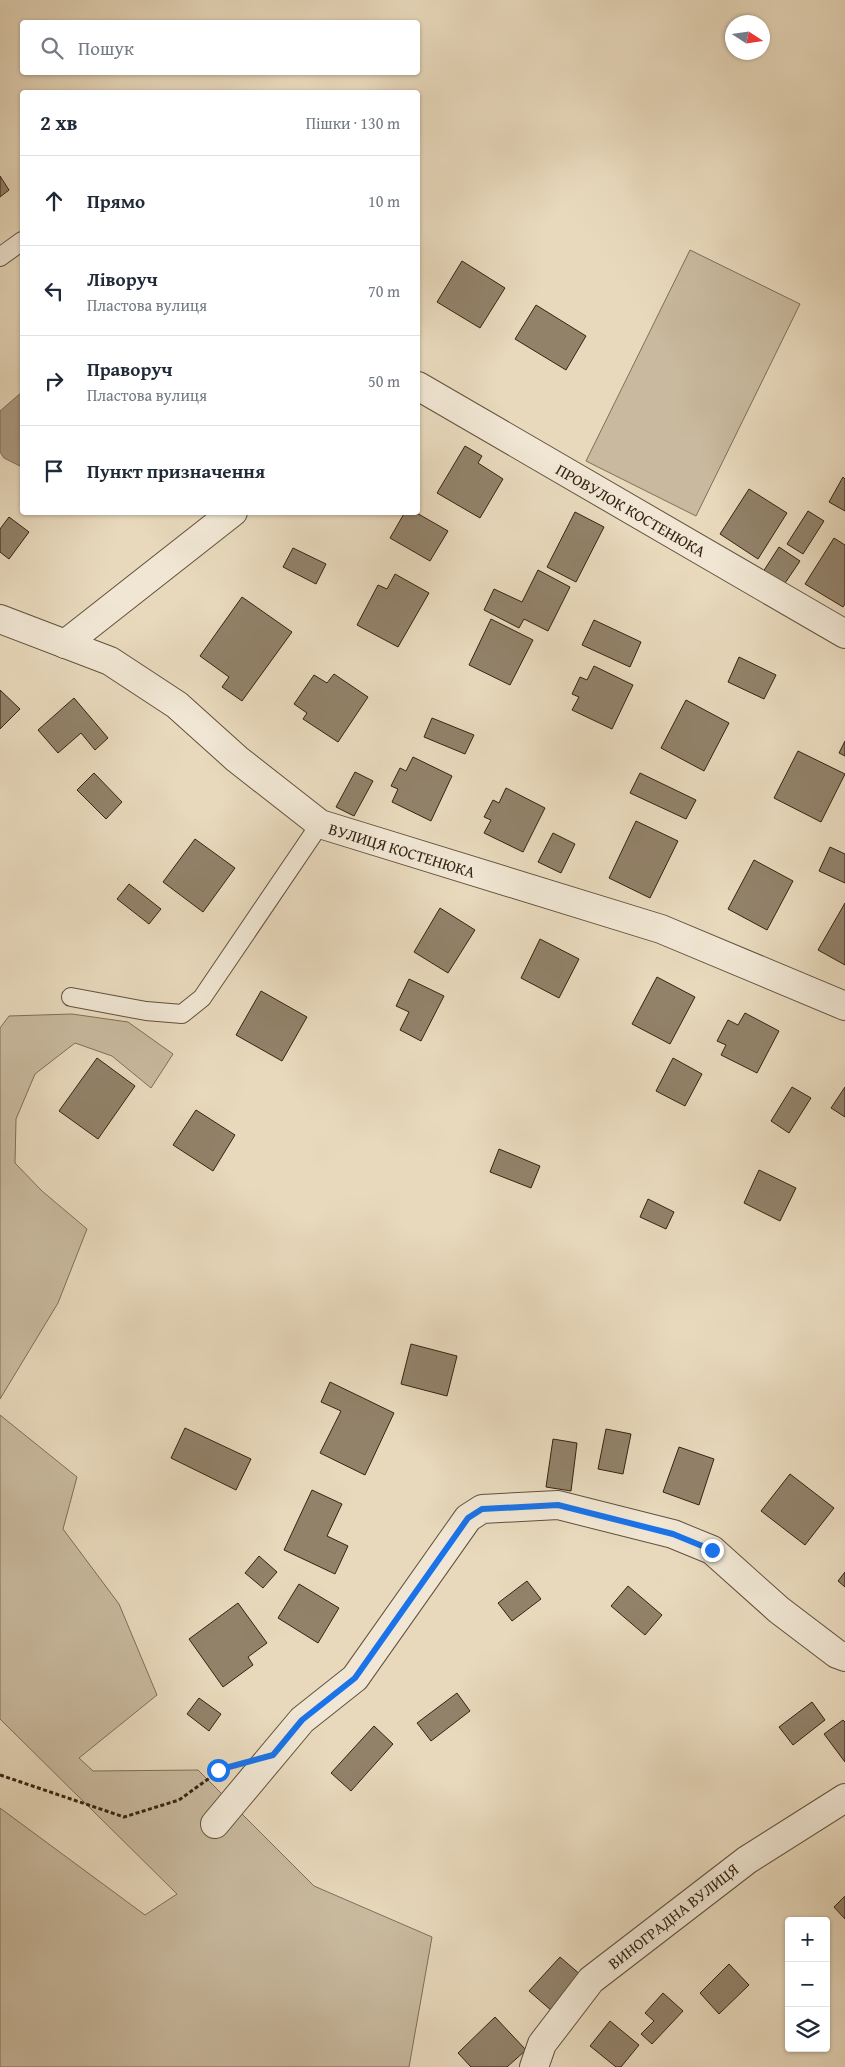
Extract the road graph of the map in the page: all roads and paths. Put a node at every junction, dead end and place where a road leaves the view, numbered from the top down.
1 (20, 242) edge
2 (0, 257) edge
3 (420, 387) edge
4 (229, 515) edge
5 (0, 619) edge
6 (845, 634) edge
7 (65, 644) junction
8 (320, 824) junction
9 (71, 997) dead end
10 (845, 1006) edge
11 (845, 1657) edge
12 (228, 1768) dead end
13 (0, 1774) edge
14 (845, 1798) edge
15 (215, 1824) dead end
16 (534, 2067) edge

1 - 2 lane
3 - 6 street, ПРОВУЛОК КОСТЕНЮКА
4 - 7 street
5 - 7 street, ВУЛИЦЯ КОСТЕНЮКА
7 - 8 street, ВУЛИЦЯ КОСТЕНЮКА
8 - 9 lane
8 - 10 street, ВУЛИЦЯ КОСТЕНЮКА
11 - 15 street
12 - 13 path
14 - 16 street, ВИНОГРАДНА ВУЛИЦЯ

